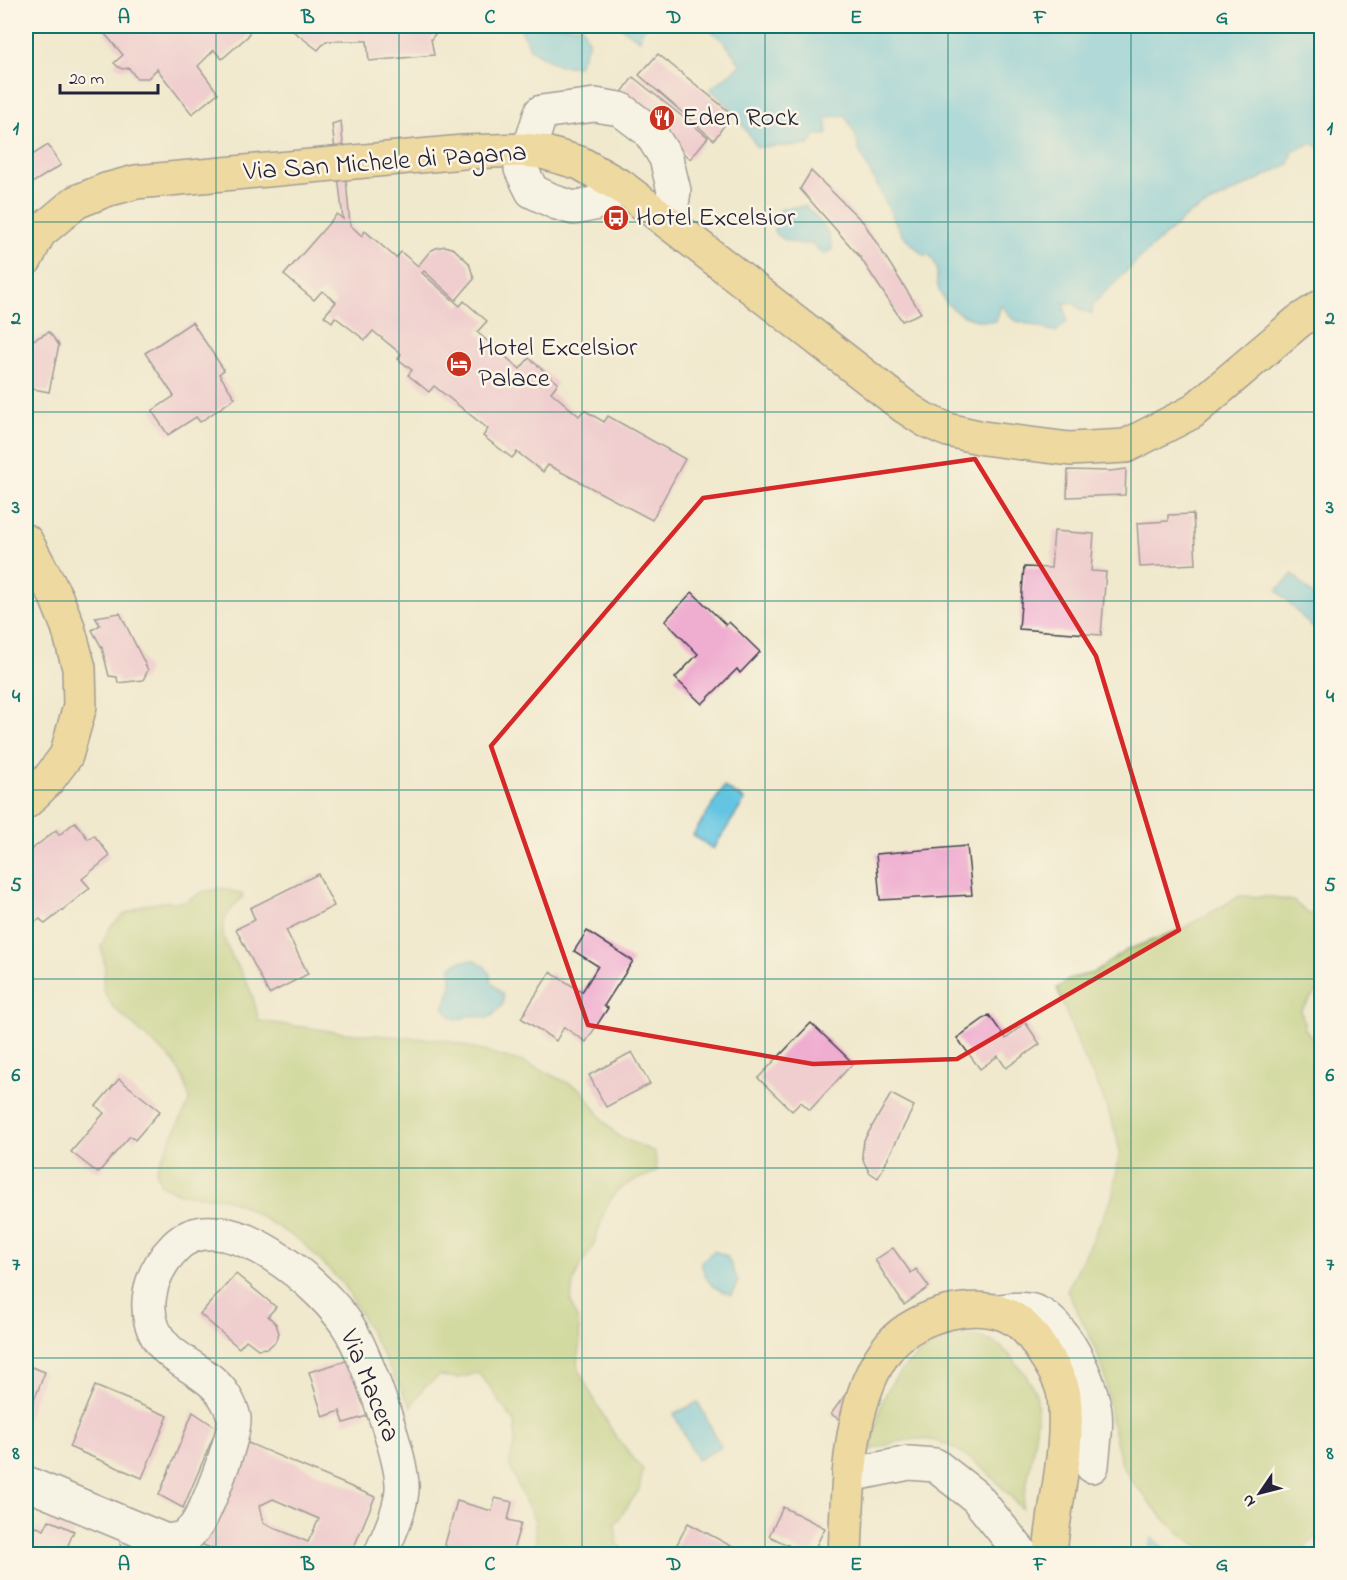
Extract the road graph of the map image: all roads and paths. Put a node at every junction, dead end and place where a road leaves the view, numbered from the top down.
1 (523, 150) junction
2 (622, 188) junction
3 (669, 223) junction
4 (26, 259) edge
5 (1322, 306) edge
6 (26, 541) edge
7 (26, 802) edge
8 (998, 1311) junction
9 (1092, 1466) dead end
10 (849, 1475) junction
11 (26, 1483) edge
12 (381, 1554) edge
13 (845, 1554) edge
14 (1022, 1554) edge
15 (1050, 1554) edge

1 - 2 main road, Via San Michele di Pagana
1 - 2 street
1 - 3 street
1 - 4 main road, Via San Michele di Pagana
2 - 3 main road, Via San Michele di Pagana
3 - 5 main road, Via San Michele di Pagana
6 - 7 main road
8 - 9 street
8 - 10 main road
8 - 15 main road
10 - 13 main road
10 - 14 street
11 - 12 street, Via Macera

